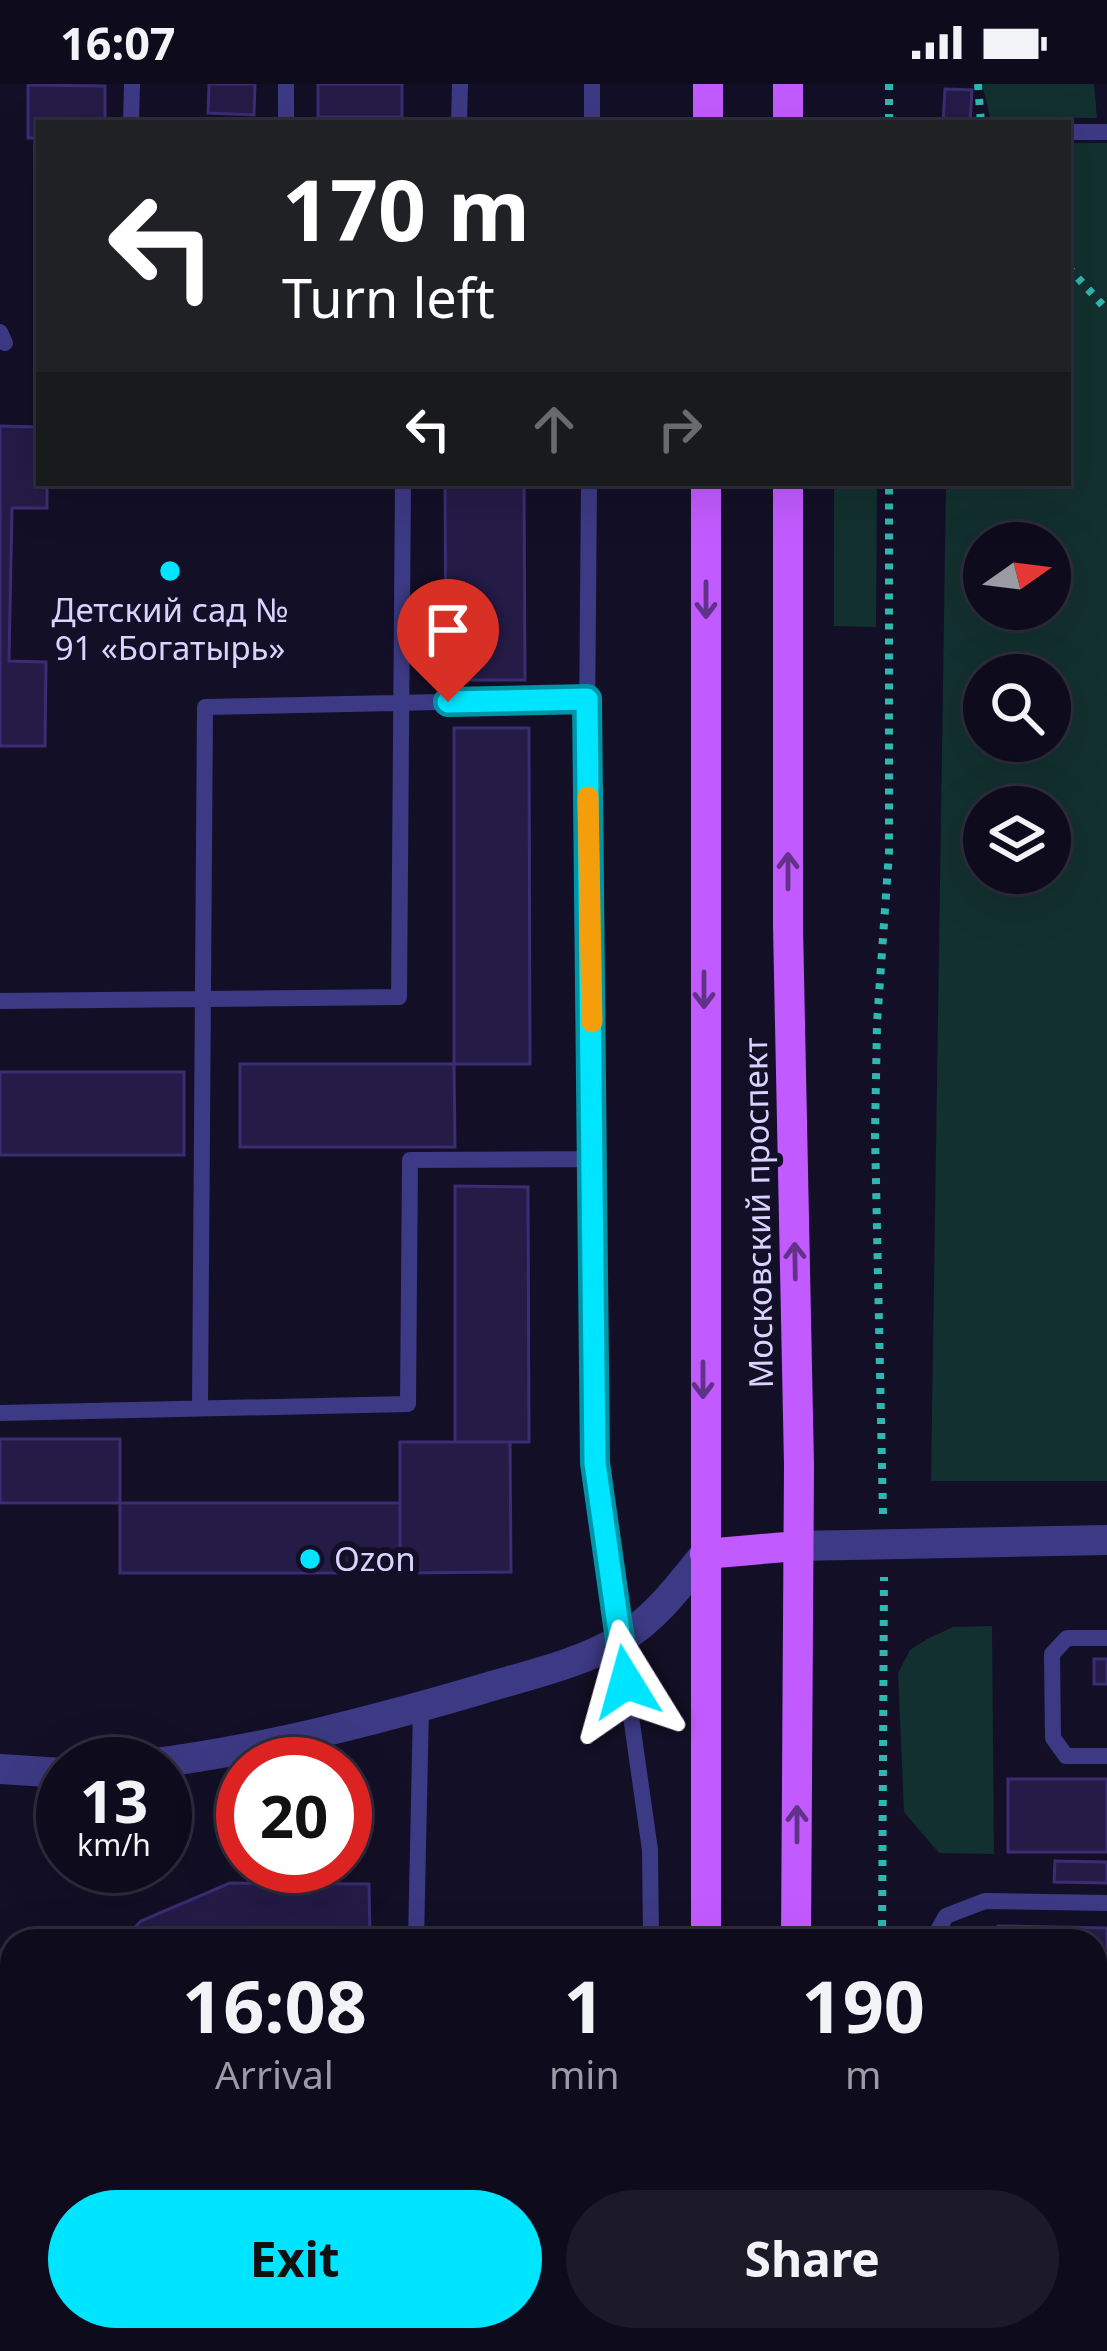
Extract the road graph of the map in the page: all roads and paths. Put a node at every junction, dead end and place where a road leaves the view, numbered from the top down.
1 (132, 84) edge
2 (286, 84) edge
3 (460, 84) edge
4 (592, 84) edge
5 (708, 84) edge
6 (788, 84) edge
7 (889, 84) edge
8 (978, 84) edge
9 (131, 120) edge
10 (286, 120) edge
11 (459, 120) edge
12 (592, 120) edge
13 (708, 120) edge
14 (788, 120) edge
15 (889, 120) edge
16 (981, 120) edge
17 (1071, 132) edge
18 (1107, 132) edge
19 (1071, 270) edge
20 (1107, 310) edge
21 (403, 486) edge
22 (589, 486) edge
23 (706, 486) edge
24 (788, 486) edge
25 (889, 486) edge
26 (587, 699) junction
27 (401, 703) junction
28 (203, 1000) junction
29 (0, 1001) edge
30 (594, 1159) junction
31 (200, 1408) junction
32 (0, 1413) edge
33 (1107, 1540) edge
34 (884, 1543) junction
35 (797, 1546) junction
36 (705, 1554) junction
37 (1107, 1638) edge
38 (620, 1640) junction
39 (421, 1707) junction
40 (1107, 1756) edge
41 (192, 1758) edge
42 (0, 1769) edge
43 (36, 1771) edge
44 (1107, 1903) edge
45 (416, 1929) edge
46 (651, 1929) edge
47 (706, 1929) edge
48 (796, 1929) edge
49 (882, 1929) edge
50 (939, 1929) edge

1 - 9 lane
2 - 10 lane
3 - 11 lane
4 - 12 lane
5 - 13 main road
6 - 14 main road
7 - 15 path
8 - 16 path
17 - 18 lane
19 - 20 path
21 - 27 lane
22 - 26 lane
23 -> 36 main road, Московский проспект
35 -> 24 main road, Московский проспект
25 - 34 path
26 - 27 lane
26 - 30 lane
27 - 28 lane
27 - 28 lane
28 - 29 lane
28 - 31 lane
30 - 31 lane
30 - 38 lane
31 - 32 lane
33 - 34 street
34 - 35 street
34 - 49 path
35 - 36 main road
48 -> 35 main road, Московский проспект
36 - 38 street
36 - 47 main road, Московский проспект
37 - 40 lane
38 - 39 street
38 - 46 lane
39 - 41 street
39 - 45 lane
42 - 43 street
44 - 50 lane

